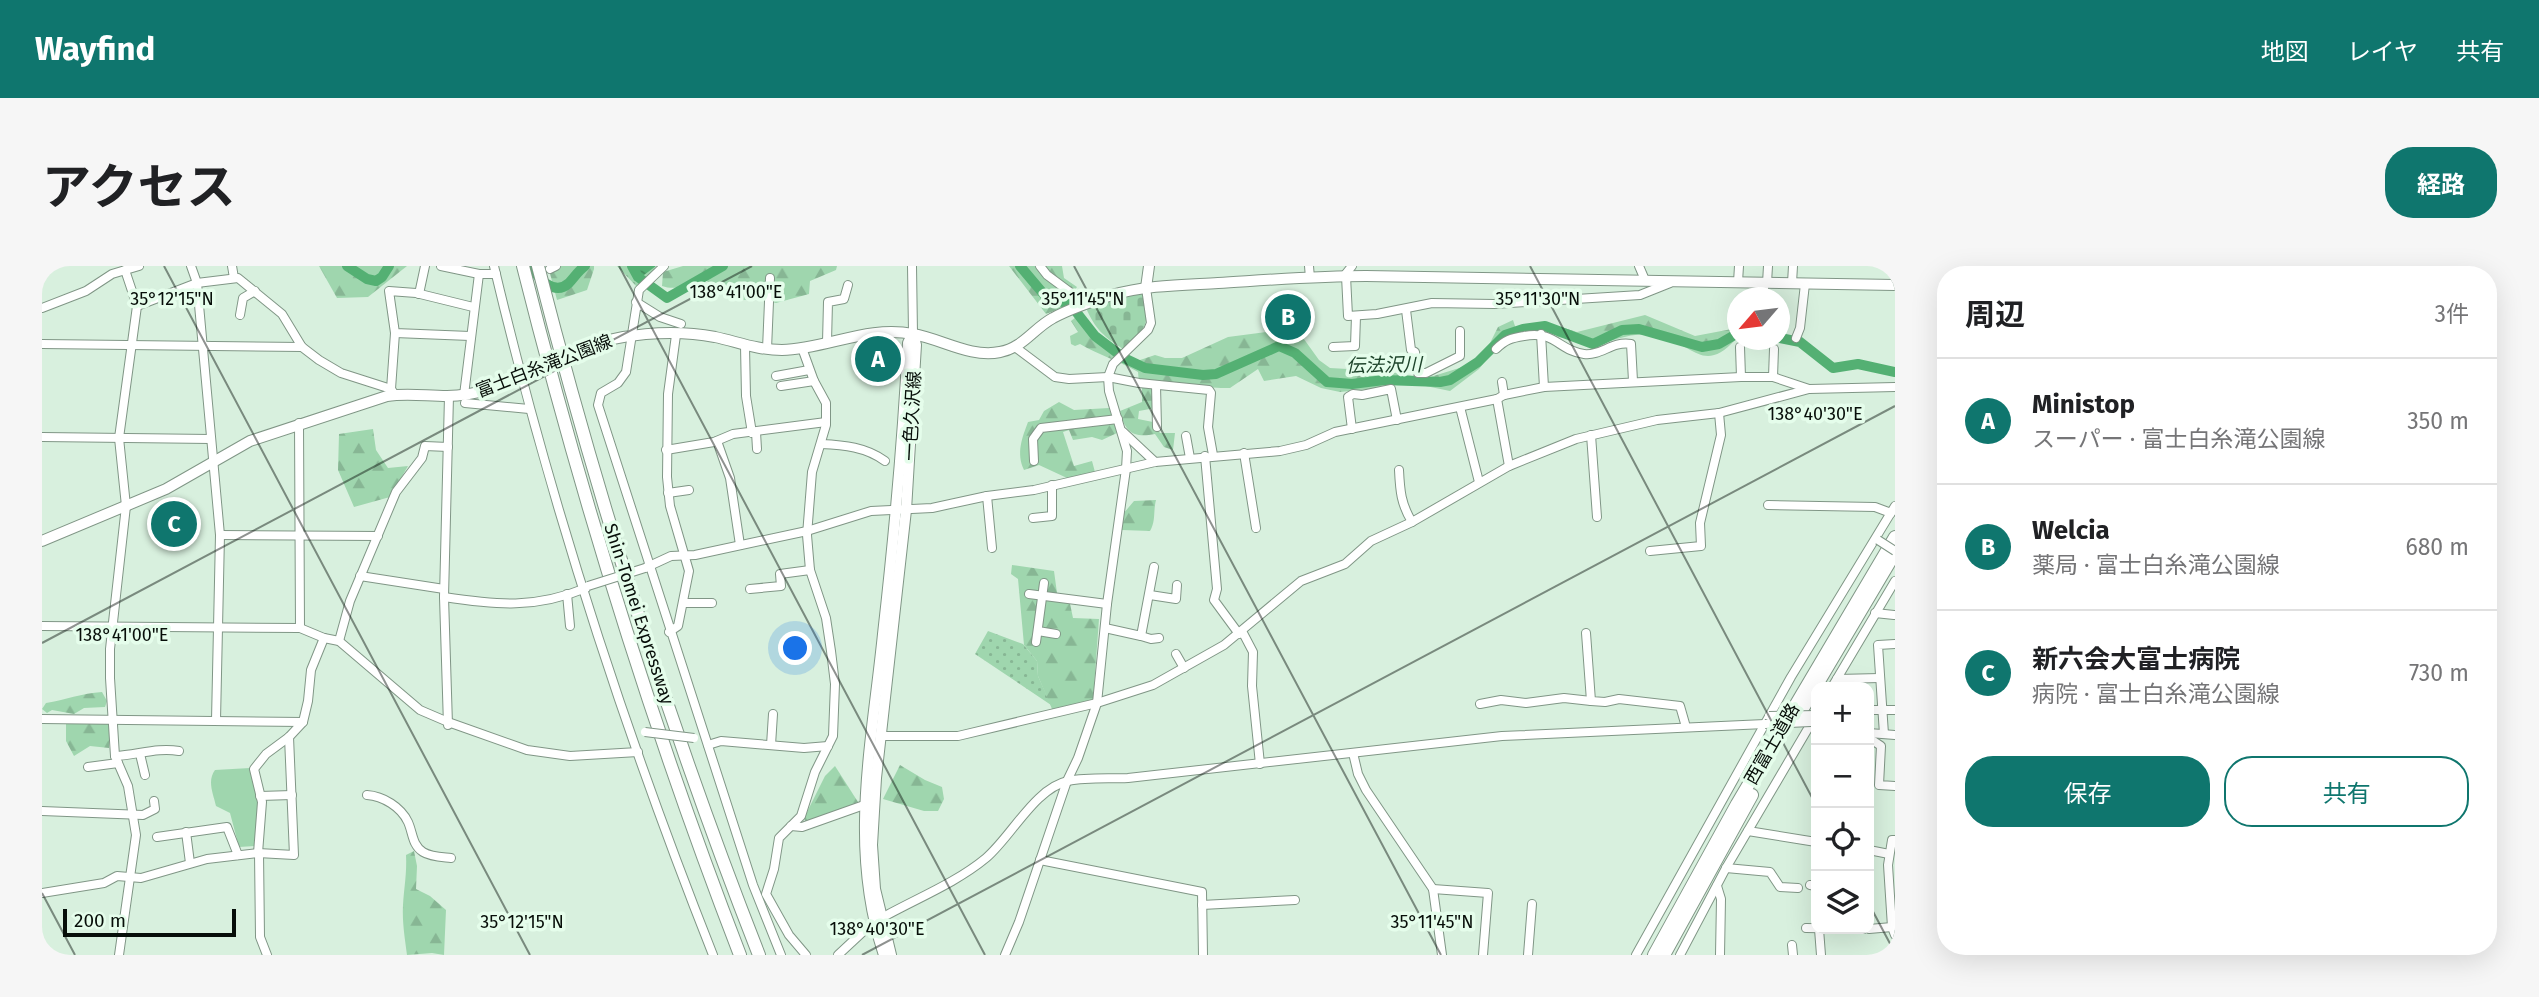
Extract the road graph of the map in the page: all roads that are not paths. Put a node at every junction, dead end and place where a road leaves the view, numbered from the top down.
1 (191, 266) edge
2 (232, 266) edge
3 (425, 266) edge
4 (442, 266) edge
5 (523, 266) edge
6 (664, 266) edge
7 (912, 266) edge
8 (1040, 266) edge
9 (1149, 266) edge
10 (1639, 266) edge
11 (1739, 266) edge
12 (1768, 266) edge
13 (1793, 266) edge
14 (133, 267) edge
15 (548, 267) edge
16 (495, 270) edge
17 (1310, 272) edge
18 (1473, 272) edge
19 (1348, 273) edge
20 (479, 274) junction
21 (234, 278) junction
22 (770, 278) dead end
23 (1645, 280) junction
24 (1676, 281) junction
25 (1738, 282) junction
26 (197, 283) junction
27 (1765, 283) junction
28 (1792, 284) junction
29 (1805, 284) junction
30 (848, 285) dead end
31 (1895, 285) edge
32 (1765, 287) edge
33 (1146, 288) junction
34 (255, 291) junction
35 (419, 294) junction
36 (636, 302) junction
37 (137, 306) junction
38 (473, 307) junction
39 (42, 308) edge
40 (1077, 308) junction
41 (1406, 310) junction
42 (240, 315) dead end
43 (1356, 316) junction
44 (679, 329) junction
45 (1460, 331) dead end
46 (395, 333) junction
47 (912, 333) junction
48 (1542, 334) junction
49 (470, 335) junction
50 (633, 335) junction
51 (1796, 338) dead end
52 (827, 342) junction
53 (42, 344) edge
54 (132, 345) junction
55 (202, 346) junction
56 (745, 346) junction
57 (302, 347) junction
58 (1015, 347) junction
59 (1333, 347) dead end
60 (802, 348) junction
61 (767, 349) junction
62 (1496, 349) dead end
63 (1740, 350) edge
64 (1773, 350) edge
65 (809, 370) junction
66 (526, 375) junction
67 (776, 376) dead end
68 (1108, 377) junction
69 (1741, 377) junction
70 (1773, 377) junction
71 (814, 381) junction
72 (1633, 381) junction
73 (1502, 382) dead end
74 (1156, 385) junction
75 (781, 386) dead end
76 (1545, 387) junction
77 (1895, 387) edge
78 (1809, 389) junction
79 (487, 391) junction
80 (393, 392) junction
81 (449, 396) junction
82 (1500, 397) junction
83 (465, 398) junction
84 (489, 404) junction
85 (1460, 407) junction
86 (529, 409) junction
87 (1719, 413) junction
88 (1118, 419) junction
89 (1397, 420) junction
90 (826, 422) junction
91 (299, 424) junction
92 (1157, 427) dead end
93 (1352, 429) junction
94 (754, 432) junction
95 (1123, 432) junction
96 (1591, 435) junction
97 (1186, 436) dead end
98 (42, 437) edge
99 (119, 438) junction
100 (211, 439) junction
101 (717, 441) junction
102 (821, 444) junction
103 (448, 447) junction
104 (757, 449) dead end
105 (666, 450) junction
106 (1244, 453) junction
107 (1209, 456) junction
108 (1190, 458) junction
109 (885, 461) dead end
110 (1034, 461) dead end
111 (213, 462) junction
112 (1156, 462) junction
113 (1509, 466) junction
114 (1126, 469) junction
115 (1399, 470) dead end
116 (1479, 482) junction
117 (1052, 485) junction
118 (689, 490) dead end
119 (668, 493) junction
120 (988, 496) junction
121 (1768, 505) dead end
122 (126, 506) junction
123 (1893, 509) edge
124 (901, 510) junction
125 (1597, 517) dead end
126 (1033, 518) dead end
127 (1412, 522) junction
128 (1256, 528) dead end
129 (807, 531) junction
130 (220, 535) junction
131 (301, 536) junction
132 (379, 536) junction
133 (1895, 537) edge
134 (1877, 539) junction
135 (42, 541) edge
136 (740, 545) junction
137 (992, 548) dead end
138 (1650, 551) dead end
139 (1895, 552) edge
140 (686, 555) junction
141 (1154, 566) dead end
142 (647, 567) junction
143 (810, 570) junction
144 (360, 576) junction
145 (1895, 580) edge
146 (1044, 583) dead end
147 (1177, 584) dead end
148 (586, 587) junction
149 (750, 589) dead end
150 (444, 593) junction
151 (567, 594) junction
152 (1029, 594) dead end
153 (1150, 594) junction
154 (1043, 596) junction
155 (683, 603) junction
156 (712, 603) dead end
157 (1107, 604) junction
158 (1875, 613) junction
159 (1894, 615) edge
160 (42, 626) edge
161 (570, 626) dead end
162 (112, 628) junction
163 (300, 628) junction
164 (1105, 628) junction
165 (218, 629) junction
166 (1038, 631) junction
167 (669, 632) junction
168 (1241, 632) junction
169 (1586, 633) dead end
170 (1056, 634) dead end
171 (1140, 636) junction
172 (1159, 638) dead end
173 (324, 639) junction
174 (339, 641) junction
175 (1036, 642) dead end
176 (1895, 644) edge
177 (1176, 654) dead end
178 (1184, 668) junction
179 (1837, 678) junction
180 (1880, 678) junction
181 (1835, 682) edge
182 (1591, 701) junction
183 (1097, 703) junction
184 (1480, 704) dead end
185 (1874, 710) edge
186 (1883, 710) junction
187 (1895, 710) edge
188 (773, 714) dead end
189 (42, 719) edge
190 (112, 719) junction
191 (216, 720) junction
192 (1767, 720) junction
193 (1811, 721) edge
194 (303, 722) junction
195 (448, 724) junction
196 (1811, 726) edge
197 (1686, 727) junction
198 (631, 730) junction
199 (1884, 734) junction
200 (1874, 735) edge
201 (1895, 735) edge
202 (881, 736) junction
203 (289, 737) junction
204 (1874, 740) edge
205 (708, 742) junction
206 (771, 745) junction
207 (828, 746) junction
208 (179, 751) dead end
209 (638, 752) junction
210 (1353, 753) junction
211 (140, 754) junction
212 (117, 759) junction
213 (1260, 764) junction
214 (88, 766) dead end
215 (145, 775) dead end
216 (1067, 781) junction
217 (1895, 786) edge
218 (292, 795) junction
219 (367, 795) dead end
220 (260, 796) junction
221 (154, 801) dead end
222 (864, 805) junction
223 (42, 811) edge
224 (135, 814) junction
225 (791, 826) junction
226 (1748, 831) junction
227 (186, 832) junction
228 (157, 837) dead end
229 (1895, 840) edge
230 (1811, 841) edge
231 (1874, 851) edge
232 (258, 853) junction
233 (1889, 854) junction
234 (238, 855) junction
235 (451, 858) dead end
236 (1040, 860) junction
237 (190, 863) junction
238 (1727, 868) junction
239 (131, 878) junction
240 (1717, 886) junction
241 (1798, 888) dead end
242 (1433, 889) junction
243 (42, 893) edge
244 (1295, 900) dead end
245 (1532, 904) dead end
246 (1202, 905) junction
247 (887, 915) dead end
248 (868, 927) dead end
249 (1806, 928) dead end
250 (1811, 928) edge
251 (1874, 930) edge
252 (1894, 931) edge
253 (1819, 934) edge
254 (1793, 945) dead end
255 (119, 955) edge
256 (267, 955) edge
257 (713, 955) edge
258 (740, 955) edge
259 (760, 955) edge
260 (781, 955) edge
261 (806, 955) edge
262 (838, 955) edge
263 (884, 955) edge
264 (891, 955) edge
265 (1005, 955) edge
266 (1203, 955) edge
267 (1442, 955) edge
268 (1483, 955) edge
269 (1528, 955) edge
270 (1636, 955) edge
271 (1654, 955) edge
272 (1664, 955) edge
273 (1680, 955) edge
274 (1720, 955) edge
275 (1793, 955) edge
276 (1821, 955) edge

1 - 26 street
2 - 21 street
3 - 35 street
4 - 20 street
5 - 258 highway, Shin-Tomei Expressway
6 - 36 street
7 - 47 street
8 - 40 street
9 - 33 main road
10 - 23 street
11 - 25 street
12 - 27 street
13 - 28 street
14 - 37 street
14 - 39 street
15 - 259 highway, Shin-Tomei Expressway
16 - 20 street
16 - 66 street
17 - 19 main road, 富士白糸滝公園線
17 - 33 main road, 富士白糸滝公園線
18 - 19 main road, 富士白糸滝公園線
18 - 23 main road, 富士白糸滝公園線
19 - 43 street
20 - 38 street
21 - 26 street
21 - 34 street
22 - 61 street
23 - 24 main road, 富士白糸滝公園線
24 - 25 main road, 富士白糸滝公園線
24 - 41 street
25 - 27 main road, 富士白糸滝公園線
26 - 37 street
26 - 55 street
27 - 28 main road, 富士白糸滝公園線
27 - 32 street
28 - 29 main road, 富士白糸滝公園線
29 - 31 main road, 富士白糸滝公園線
29 - 51 street
30 - 52 street
33 - 40 main road, 富士白糸滝公園線
33 - 68 street
34 - 42 street
34 - 57 street
35 - 38 street
35 - 46 street
36 - 44 street
36 - 50 street
37 - 54 street
38 - 49 street
40 - 58 main road, 富士白糸滝公園線
41 - 43 street
41 - 45 street
43 - 59 street
44 - 50 main road, 富士白糸滝公園線
44 - 56 main road, 富士白糸滝公園線
44 - 105 street
46 - 49 street
46 - 80 street
47 - 52 main road, 富士白糸滝公園線
47 - 58 main road, 富士白糸滝公園線
47 - 124 main road, 一色久沢線
48 - 62 street
48 - 72 street
48 - 76 street
49 - 83 street
50 - 66 main road, 富士白糸滝公園線, bridge
50 - 142 street
52 - 60 main road, 富士白糸滝公園線
53 - 54 street
54 - 55 street
54 - 99 street
55 - 57 street
55 - 100 street
56 - 61 main road, 富士白糸滝公園線
56 - 94 street
57 - 80 street
58 - 68 street
60 - 61 main road, 富士白糸滝公園線
60 - 65 street
63 - 69 street
64 - 70 street
65 - 67 street
65 - 71 street
66 - 79 main road, 富士白糸滝公園線
66 - 86 street
68 - 74 street
68 - 88 street
69 - 70 street
69 - 72 street
70 - 78 street
71 - 75 street
71 - 90 street
72 - 76 street
73 - 82 street
74 - 92 street
74 - 107 street
76 - 82 street
77 - 78 street
78 - 87 street
79 - 83 main road, 富士白糸滝公園線
79 - 84 street
80 - 81 main road, 富士白糸滝公園線
80 - 91 main road, 富士白糸滝公園線
81 - 83 main road, 富士白糸滝公園線
81 - 103 street
82 - 85 street
82 - 113 street
83 - 84 street
84 - 86 street
85 - 89 street
85 - 116 street
86 - 148 street
87 - 96 street
87 - 138 street
88 - 95 street
88 - 110 street
89 - 93 street
89 - 93 street
90 - 94 street
90 - 102 street
91 - 111 main road, 富士白糸滝公園線
91 - 131 street
93 - 106 street
94 - 101 street
94 - 104 street
95 - 112 street
95 - 114 street
96 - 113 street
96 - 125 street
97 - 108 street
98 - 99 street
99 - 100 street
99 - 122 street
100 - 111 street
101 - 105 street
101 - 136 street
102 - 109 street
102 - 129 street
103 - 132 street
103 - 150 street
105 - 119 street
106 - 107 street
106 - 128 street
107 - 108 street
107 - 168 street
108 - 112 street
111 - 122 main road, 富士白糸滝公園線
111 - 130 street
112 - 114 street
113 - 116 street
114 - 117 street
114 - 157 street
115 - 127 street
116 - 127 street
117 - 120 street
117 - 126 street
118 - 119 street
119 - 140 street
120 - 124 street
120 - 137 street
121 - 123 street
122 - 135 main road, 富士白糸滝公園線
122 - 162 street
123 - 134 street
124 - 129 street
124 - 202 main road, 一色久沢線
124 - 222 main road, 一色久沢線
127 - 168 street
129 - 136 street
129 - 143 street
130 - 131 street
130 - 165 street
131 - 132 street
131 - 163 street
132 - 144 street
133 - 271 highway, 西富士道路
134 - 139 street, bridge
134 - 192 street
136 - 140 street
139 - 272 highway, 西富士道路
140 - 142 street
140 - 155 street
141 - 153 street
142 - 148 street, bridge
142 - 167 street
143 - 149 street
143 - 207 street
144 - 150 street
144 - 174 street
145 - 158 street
146 - 154 street
147 - 153 street
148 - 151 street
148 - 198 street
150 - 151 street
150 - 195 street
151 - 161 street
152 - 154 street
153 - 171 street
154 - 157 street
154 - 166 street
155 - 156 street
155 - 167 street
157 - 164 street
158 - 159 street
158 - 179 street
160 - 162 street
162 - 165 street
162 - 190 street
163 - 165 street
163 - 173 street
164 - 171 street
164 - 183 street
165 - 191 street
166 - 170 street
166 - 175 street
167 - 205 street
168 - 178 street
168 - 213 street
169 - 182 street
171 - 172 street
173 - 174 street
173 - 194 street
174 - 195 street
176 - 180 street
177 - 178 street
178 - 183 street
179 - 180 street
179 - 181 street
180 - 186 street
182 - 184 street
182 - 197 street
183 - 202 street
183 - 216 street
185 - 186 street
186 - 187 street
186 - 199 street
188 - 206 street
189 - 190 street
190 - 191 street
190 - 212 street
191 - 194 street
192 - 193 street, bridge
192 - 197 street
192 - 270 street
194 - 203 street
195 - 209 street
196 - 226 street
197 - 210 street
198 - 205 street, bridge
198 - 209 street
199 - 200 street
199 - 201 street
202 - 264 main road, 一色久沢線
203 - 218 street
203 - 220 street
204 - 217 street
205 - 206 street
205 - 260 street
206 - 207 street
207 - 225 street
208 - 211 street
209 - 257 street
210 - 213 street
210 - 242 street
211 - 212 street
211 - 215 street
212 - 214 street
212 - 224 street
213 - 216 street
216 - 236 street
216 - 247 street
218 - 220 street
218 - 232 street
219 - 235 street
220 - 232 street
221 - 224 street
222 - 225 street
222 - 263 main road, 一色久沢線
223 - 224 street
224 - 239 street
225 - 261 street
226 - 230 street
226 - 238 street
227 - 228 street
227 - 234 street
227 - 237 street
229 - 233 street
231 - 233 street
232 - 234 street
232 - 256 street
233 - 252 street
234 - 237 street
236 - 246 street
236 - 265 street
237 - 239 street
238 - 240 street
238 - 241 street
239 - 243 street
239 - 255 street
240 - 273 street
240 - 274 street
242 - 267 street
242 - 268 street
244 - 246 street
245 - 269 street
246 - 266 street
248 - 262 street
249 - 250 street
251 - 252 street
253 - 276 street
254 - 275 street

